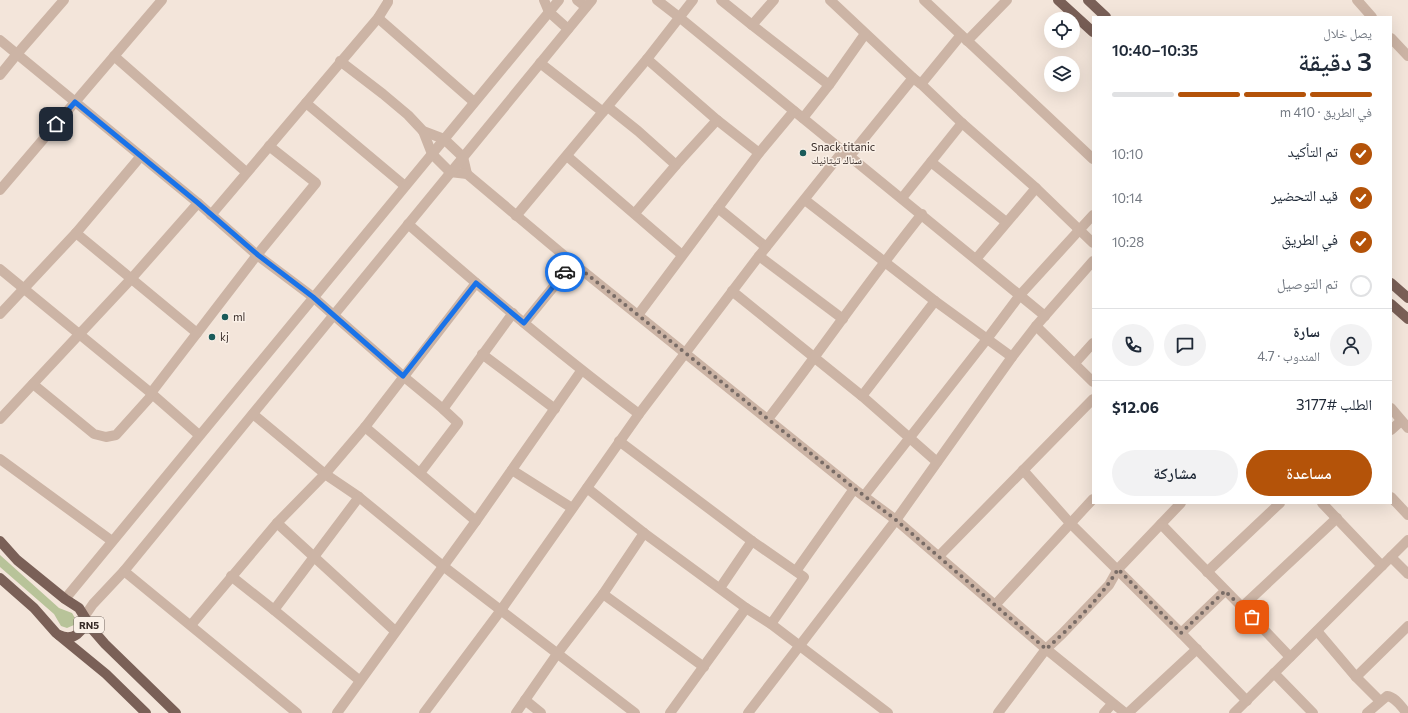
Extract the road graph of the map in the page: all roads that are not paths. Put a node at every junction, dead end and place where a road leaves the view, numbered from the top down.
1 (64, 0) edge
2 (162, 0) edge
3 (388, 0) edge
4 (544, 0) edge
5 (559, 0) edge
6 (577, 0) edge
7 (657, 0) edge
8 (692, 0) edge
9 (721, 0) edge
10 (774, 0) edge
11 (830, 0) edge
12 (924, 0) edge
13 (1007, 0) edge
14 (1058, 0) edge
15 (1088, 0) edge
16 (1357, 0) edge
17 (589, 4) edge
18 (549, 12) junction
19 (1105, 16) edge
20 (1371, 16) edge
21 (679, 17) junction
22 (378, 18) junction
23 (752, 25) junction
24 (568, 29) junction
25 (1092, 31) edge
26 (865, 34) junction
27 (964, 38) junction
28 (1392, 39) edge
29 (0, 40) edge
30 (17, 54) junction
31 (114, 56) junction
32 (1408, 56) edge
33 (647, 59) junction
34 (340, 61) junction
35 (540, 63) junction
36 (0, 75) edge
37 (917, 81) junction
38 (829, 85) junction
39 (75, 102) junction
40 (474, 102) junction
41 (306, 103) junction
42 (605, 109) junction
43 (794, 111) junction
44 (803, 118) junction
45 (717, 120) junction
46 (962, 123) junction
47 (423, 131) junction
48 (444, 139) junction
49 (269, 146) junction
50 (759, 153) junction
51 (432, 154) junction
52 (846, 154) junction
53 (141, 156) junction
54 (566, 156) junction
55 (463, 157) junction
56 (1092, 158) edge
57 (931, 162) junction
58 (676, 165) junction
59 (246, 172) junction
60 (450, 172) junction
61 (467, 174) junction
62 (405, 186) junction
63 (1036, 188) junction
64 (0, 190) edge
65 (902, 198) junction
66 (805, 200) junction
67 (198, 203) junction
68 (718, 208) junction
69 (635, 213) junction
70 (922, 214) junction
71 (211, 215) junction
72 (1092, 215) edge
73 (516, 216) junction
74 (1006, 222) junction
75 (408, 224) junction
76 (1080, 230) junction
77 (76, 233) junction
78 (1092, 242) edge
79 (766, 247) junction
80 (258, 255) junction
81 (682, 255) junction
82 (759, 256) junction
83 (976, 259) junction
84 (884, 261) junction
85 (1092, 262) edge
86 (573, 263) junction
87 (0, 269) edge
88 (131, 279) junction
89 (476, 283) junction
90 (1392, 284) edge
91 (23, 288) junction
92 (732, 291) junction
93 (1020, 295) junction
94 (313, 297) junction
95 (1408, 298) edge
96 (935, 301) junction
97 (1392, 305) edge
98 (513, 313) junction
99 (0, 314) edge
100 (334, 315) junction
101 (638, 315) junction
102 (1045, 316) junction
103 (843, 319) junction
104 (1408, 319) edge
105 (524, 323) junction
106 (1036, 326) junction
107 (197, 333) junction
108 (79, 335) junction
109 (987, 340) junction
110 (1092, 344) edge
111 (686, 353) junction
112 (482, 354) junction
113 (1012, 357) junction
114 (815, 358) junction
115 (1075, 363) junction
116 (581, 371) junction
117 (403, 376) junction
118 (1092, 381) edge
119 (33, 384) junction
120 (152, 394) junction
121 (862, 396) junction
122 (1092, 400) edge
123 (443, 409) junction
124 (555, 409) junction
125 (1392, 409) edge
126 (253, 414) junction
127 (639, 414) junction
128 (0, 419) edge
129 (768, 419) junction
130 (1404, 425) edge
131 (364, 427) junction
132 (1392, 430) edge
133 (199, 435) junction
134 (909, 438) junction
135 (619, 441) junction
136 (0, 459) edge
137 (937, 462) junction
138 (512, 470) junction
139 (1023, 470) junction
140 (420, 473) junction
141 (325, 474) junction
142 (586, 488) junction
143 (854, 488) junction
144 (864, 496) junction
145 (359, 497) junction
146 (1392, 498) edge
147 (1092, 500) edge
148 (1180, 504) edge
149 (1279, 504) edge
150 (1323, 504) edge
151 (572, 508) junction
152 (1408, 515) edge
153 (1337, 518) junction
154 (896, 520) junction
155 (476, 521) junction
156 (277, 523) junction
157 (1070, 523) junction
158 (1161, 524) junction
159 (644, 533) junction
160 (1408, 540) edge
161 (0, 541) edge
162 (112, 541) junction
163 (752, 541) junction
164 (939, 556) junction
165 (314, 557) junction
166 (1391, 557) junction
167 (443, 566) junction
168 (1382, 566) junction
169 (1118, 569) junction
170 (124, 571) junction
171 (796, 571) junction
172 (1207, 572) junction
173 (1408, 574) edge
174 (231, 576) junction
175 (0, 578) edge
176 (720, 588) junction
177 (1225, 591) junction
178 (603, 594) junction
179 (64, 599) junction
180 (996, 605) junction
181 (1243, 606) junction
182 (746, 608) junction
183 (274, 610) junction
184 (501, 610) junction
185 (84, 617) junction
186 (771, 624) junction
187 (190, 625) junction
188 (1407, 630) edge
189 (395, 631) junction
190 (1317, 631) junction
191 (56, 633) junction
192 (1181, 633) junction
193 (800, 646) junction
194 (1046, 649) junction
195 (1197, 649) junction
196 (557, 654) junction
197 (1290, 657) junction
198 (704, 667) junction
199 (1274, 673) junction
200 (1356, 678) junction
201 (359, 680) junction
202 (525, 700) junction
203 (1246, 701) junction
204 (1380, 701) junction
205 (1112, 704) junction
206 (146, 713) edge
207 (176, 713) edge
208 (297, 713) edge
209 (336, 713) edge
210 (424, 713) edge
211 (516, 713) edge
212 (541, 713) edge
213 (635, 713) edge
214 (670, 713) edge
215 (748, 713) edge
216 (888, 713) edge
217 (998, 713) edge
218 (1104, 713) edge
219 (1127, 713) edge
220 (1234, 713) edge
221 (1313, 713) edge
222 (1367, 713) edge
223 (1407, 713) edge

1 - 30 street
2 - 31 street
3 - 22 street
4 - 18 street
5 - 18 street
6 - 17 street
7 - 21 street
8 - 21 street
9 - 23 street
10 - 23 street
11 - 26 street
12 - 27 street
13 - 27 street
14 - 25 main road
15 - 19 main road
16 - 20 street
17 - 24 street
18 - 24 street
18 - 40 street
21 - 33 street
21 - 43 street
22 - 34 street
22 - 40 street
23 - 38 street
24 - 35 street
26 - 37 street
26 - 38 street
27 - 37 street
27 - 56 street
28 - 32 street
29 - 30 street
30 - 36 street
30 - 39 street
31 - 39 street
31 - 59 street
33 - 42 street
33 - 45 street
34 - 41 street
34 - 47 street
35 - 42 street
35 - 55 street
37 - 46 street
37 - 52 street
38 - 44 street
39 - 53 street
39 - 64 street
40 - 48 street
41 - 49 street
41 - 62 street
42 - 54 street
42 - 58 street
43 - 44 street
43 - 50 street
44 - 52 street
45 - 50 street
45 - 58 street
46 - 57 street
46 - 63 street
47 - 48 street
47 - 51 street
48 - 51 street
48 - 55 street
49 - 59 street
49 - 80 street
50 - 68 street
51 - 60 street
51 - 62 street
52 - 65 street
52 - 66 street
53 - 67 street
53 - 77 street
54 - 69 street
54 - 73 street
55 - 60 street
55 - 61 street
57 - 65 street
57 - 74 street
58 - 69 street
59 - 71 street
60 - 61 street
60 - 75 street
61 - 73 street
62 - 94 street
63 - 74 street
63 - 76 street
65 - 70 street
66 - 79 street
66 - 84 street
67 - 71 street
67 - 88 street
68 - 79 street
68 - 81 street
69 - 81 street
70 - 83 street
70 - 84 street
71 - 80 street
72 - 76 street
73 - 86 street
74 - 83 street
75 - 89 street
75 - 100 street
76 - 78 street
76 - 93 street
77 - 88 street
77 - 91 street
79 - 82 street
80 - 94 street
80 - 107 street
81 - 101 street
82 - 92 street
82 - 103 street
83 - 93 street
84 - 96 street
84 - 103 street
85 - 102 street
86 - 101 street
86 - 105 street
87 - 91 street
88 - 107 street
88 - 108 street
89 - 98 street
89 - 117 street
90 - 95 main road
91 - 99 street
91 - 108 street
92 - 111 street
92 - 114 street
93 - 102 street
93 - 109 street
94 - 100 street
94 - 133 street
96 - 109 street
96 - 121 street
97 - 104 main road
98 - 105 street
98 - 112 street
100 - 117 street
100 - 126 street
101 - 111 street
102 - 106 street
103 - 114 street
105 - 116 street
106 - 113 street
106 - 115 street
107 - 120 street
108 - 119 street
108 - 120 street
109 - 113 street
109 - 134 street
110 - 115 street
111 - 127 street
111 - 129 street
112 - 123 street
112 - 124 street
113 - 137 street
114 - 121 street
114 - 129 street
115 - 118 street
116 - 124 street
116 - 127 street
117 - 123 street
117 - 131 street
119 - 120 street
119 - 128 street
120 - 133 street
121 - 134 street
122 - 139 street
123 - 140 street
124 - 138 street
125 - 130 street
126 - 141 street
126 - 170 street
127 - 135 street
129 - 143 street
130 - 132 street
131 - 140 street
131 - 141 street
133 - 162 street
134 - 137 street
134 - 144 street
135 - 142 street
135 - 163 street
136 - 162 street
137 - 154 street
138 - 151 street
138 - 155 street
139 - 157 street
139 - 164 street
140 - 155 street
141 - 145 street
141 - 156 street
142 - 151 street
142 - 159 street
143 - 144 street
143 - 171 street
144 - 154 street
145 - 165 street
145 - 167 street
146 - 152 street
147 - 157 street
148 - 158 street
149 - 172 street
150 - 153 street
151 - 184 street
153 - 168 street
153 - 181 street
154 - 164 street
154 - 193 street
155 - 167 street
156 - 165 street
156 - 174 street
157 - 169 street
157 - 180 street
158 - 169 street
158 - 172 street
159 - 176 street
159 - 178 street
160 - 166 street
161 - 179 main road, RN5
162 - 179 street
163 - 171 street
163 - 176 street
164 - 180 street
165 - 183 street
165 - 189 street
166 - 168 street
166 - 173 street
167 - 184 street
167 - 189 street
168 - 190 street
169 - 192 street
169 - 194 street
170 - 185 street
170 - 187 street
171 - 186 street
172 - 177 street
174 - 183 street
174 - 187 street
175 - 191 main road, RN5
176 - 182 street
177 - 181 street
177 - 192 street
178 - 196 street
178 - 198 street
179 - 185 main road, RN5
180 - 194 street
181 - 197 street
182 - 186 street
182 - 198 street
183 - 201 street
184 - 196 street
184 - 210 street
185 - 191 main road
185 - 207 main road, RN5
186 - 193 street
187 - 208 street
188 - 200 street
189 - 201 street
190 - 197 street
190 - 200 street
191 - 206 main road, RN5
192 - 195 street
193 - 215 street
193 - 216 street
194 - 205 street
194 - 217 street
195 - 203 street
195 - 219 street
196 - 202 street
196 - 213 street
197 - 199 street
198 - 214 street
199 - 203 street
199 - 221 street
200 - 204 street
201 - 209 street
202 - 211 street
202 - 212 street
203 - 220 street
204 - 222 street
204 - 223 street
205 - 218 street
205 - 219 street

